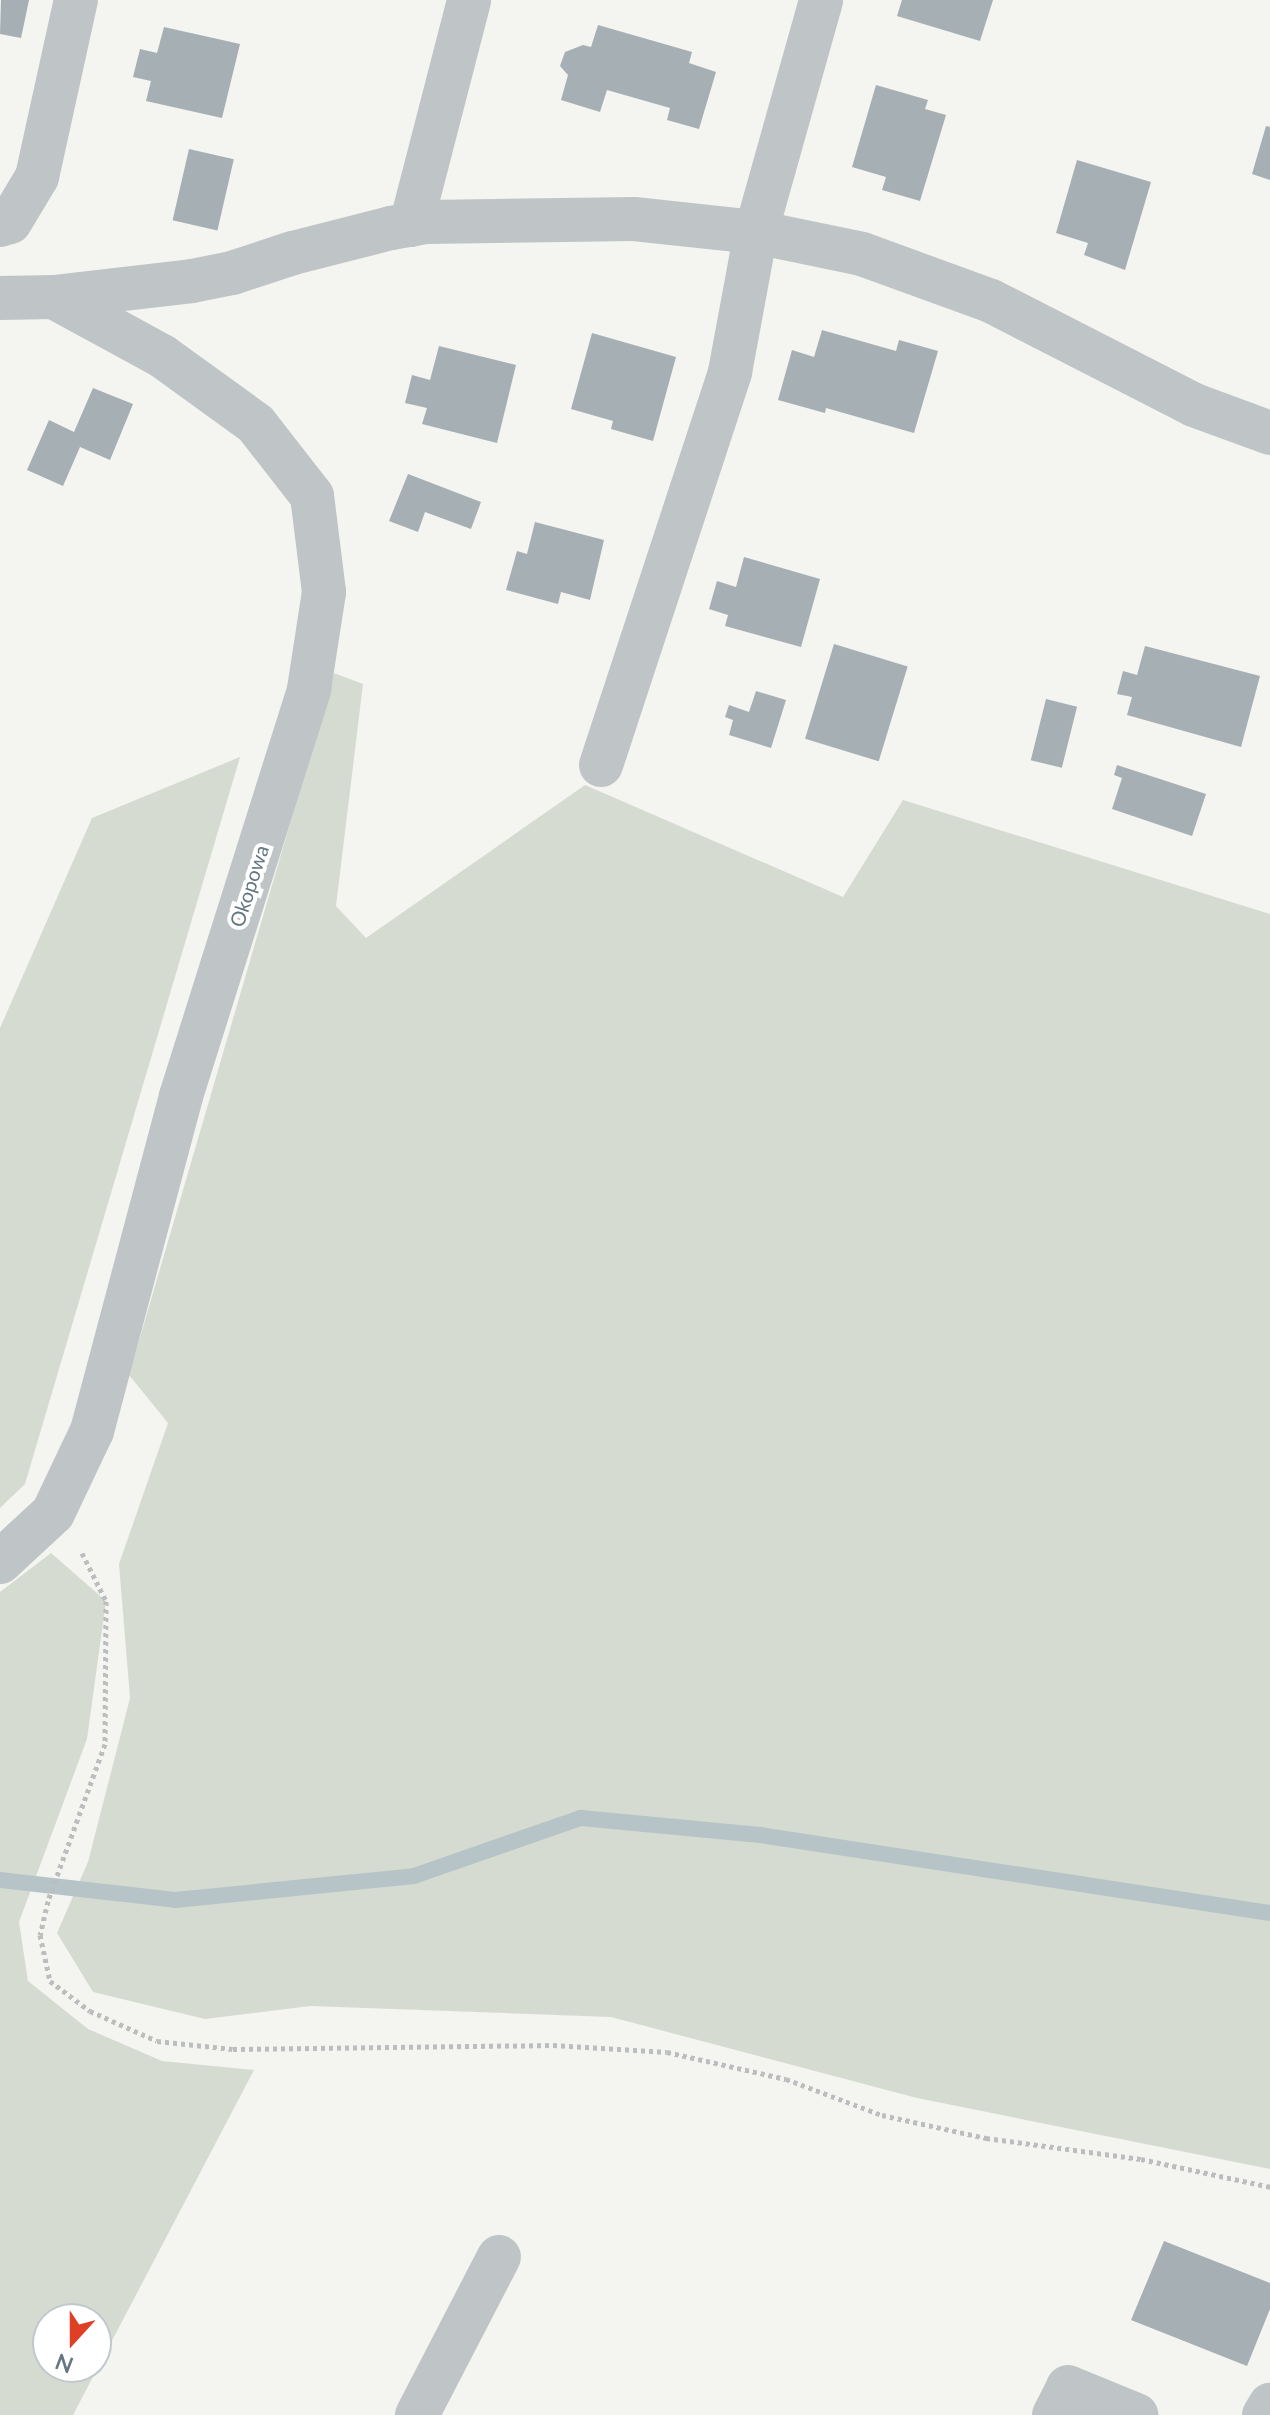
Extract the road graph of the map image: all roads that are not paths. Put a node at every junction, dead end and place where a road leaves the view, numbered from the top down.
1 (76, 0) edge
2 (469, 0) edge
3 (821, 0) edge
4 (0, 225) edge
5 (411, 225) junction
6 (756, 232) junction
7 (54, 297) junction
8 (0, 298) edge
9 (1270, 433) edge
10 (601, 765) dead end
11 (0, 1562) edge
12 (499, 2257) dead end
13 (1270, 2405) edge
14 (417, 2415) edge
15 (1054, 2415) edge
16 (1136, 2415) edge
17 (1264, 2415) edge

1 - 4 street
2 - 5 street
3 - 6 street
5 - 6 street
5 - 7 street
6 - 9 street
6 - 10 street
7 - 8 street
7 - 11 street, Okopowa
12 - 14 street
13 - 17 street
15 - 16 street

